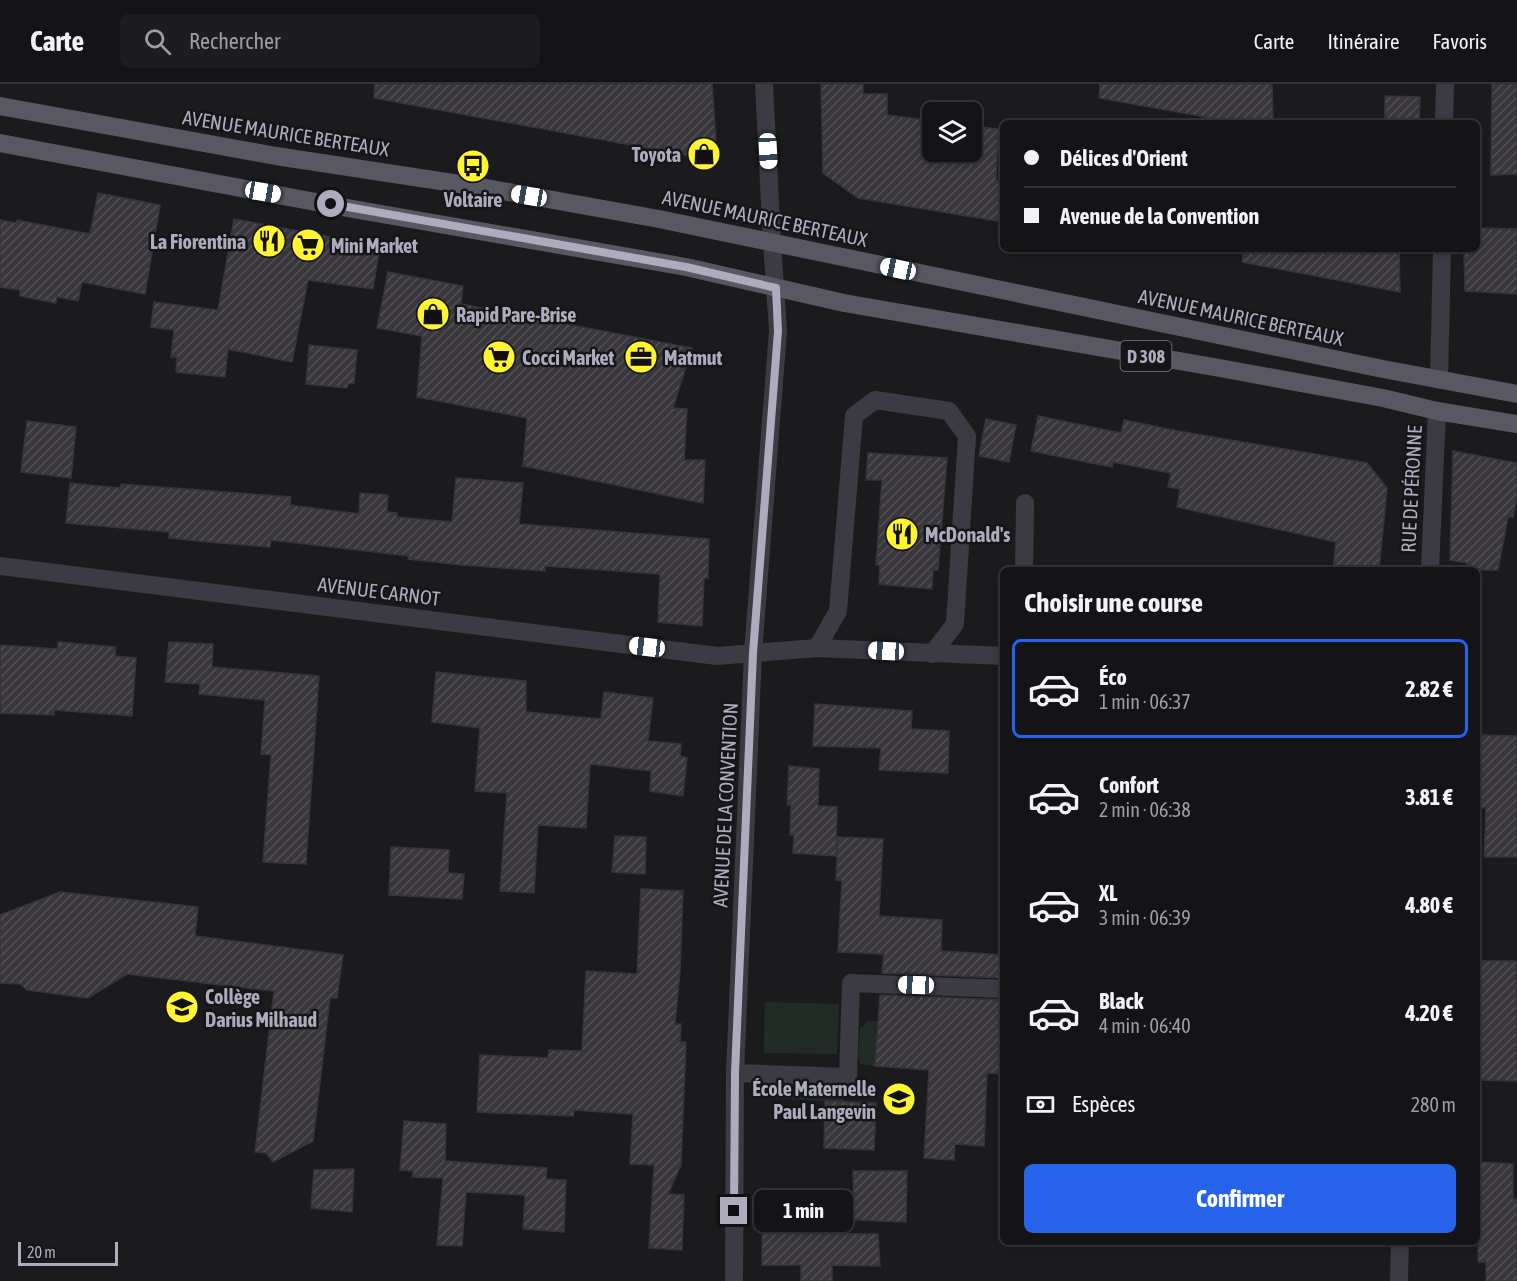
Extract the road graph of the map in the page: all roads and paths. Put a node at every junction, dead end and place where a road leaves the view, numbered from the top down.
1 (764, 84) edge
2 (1444, 84) edge
3 (0, 106) edge
4 (1444, 120) edge
5 (0, 143) edge
6 (772, 242) junction
7 (1442, 252) edge
8 (776, 288) junction
9 (1439, 380) junction
10 (1517, 394) edge
11 (1437, 411) junction
12 (1517, 424) edge
13 (1025, 503) dead end
14 (0, 566) edge
15 (1024, 567) edge
16 (1430, 567) edge
17 (817, 648) junction
18 (753, 653) junction
19 (932, 654) junction
20 (1000, 656) edge
21 (1000, 989) edge
22 (735, 1073) junction
23 (1400, 1245) edge
24 (734, 1281) edge
25 (1399, 1281) edge

1 - 6 street, AVENUE DE LA CONVENTION
2 - 4 street
3 - 6 main road, AVENUE MAURICE BERTEAUX
5 - 8 main road, D 308
6 - 8 street, AVENUE DE LA CONVENTION
6 - 9 main road, AVENUE MAURICE BERTEAUX
7 - 9 street
8 - 11 main road, D 308
8 - 18 street, AVENUE DE LA CONVENTION
9 - 10 main road, AVENUE MAURICE BERTEAUX
11 - 12 main road, D 308
11 - 16 street, RUE DE PÉRONNE
13 - 15 street
14 - 18 street, AVENUE CARNOT
17 - 18 street, AVENUE CARNOT
17 - 19 street, AVENUE CARNOT
17 - 19 street
18 - 22 street, AVENUE DE LA CONVENTION
19 - 20 street, AVENUE CARNOT
21 - 22 street
22 - 24 street, AVENUE DE LA CONVENTION
23 - 25 street

